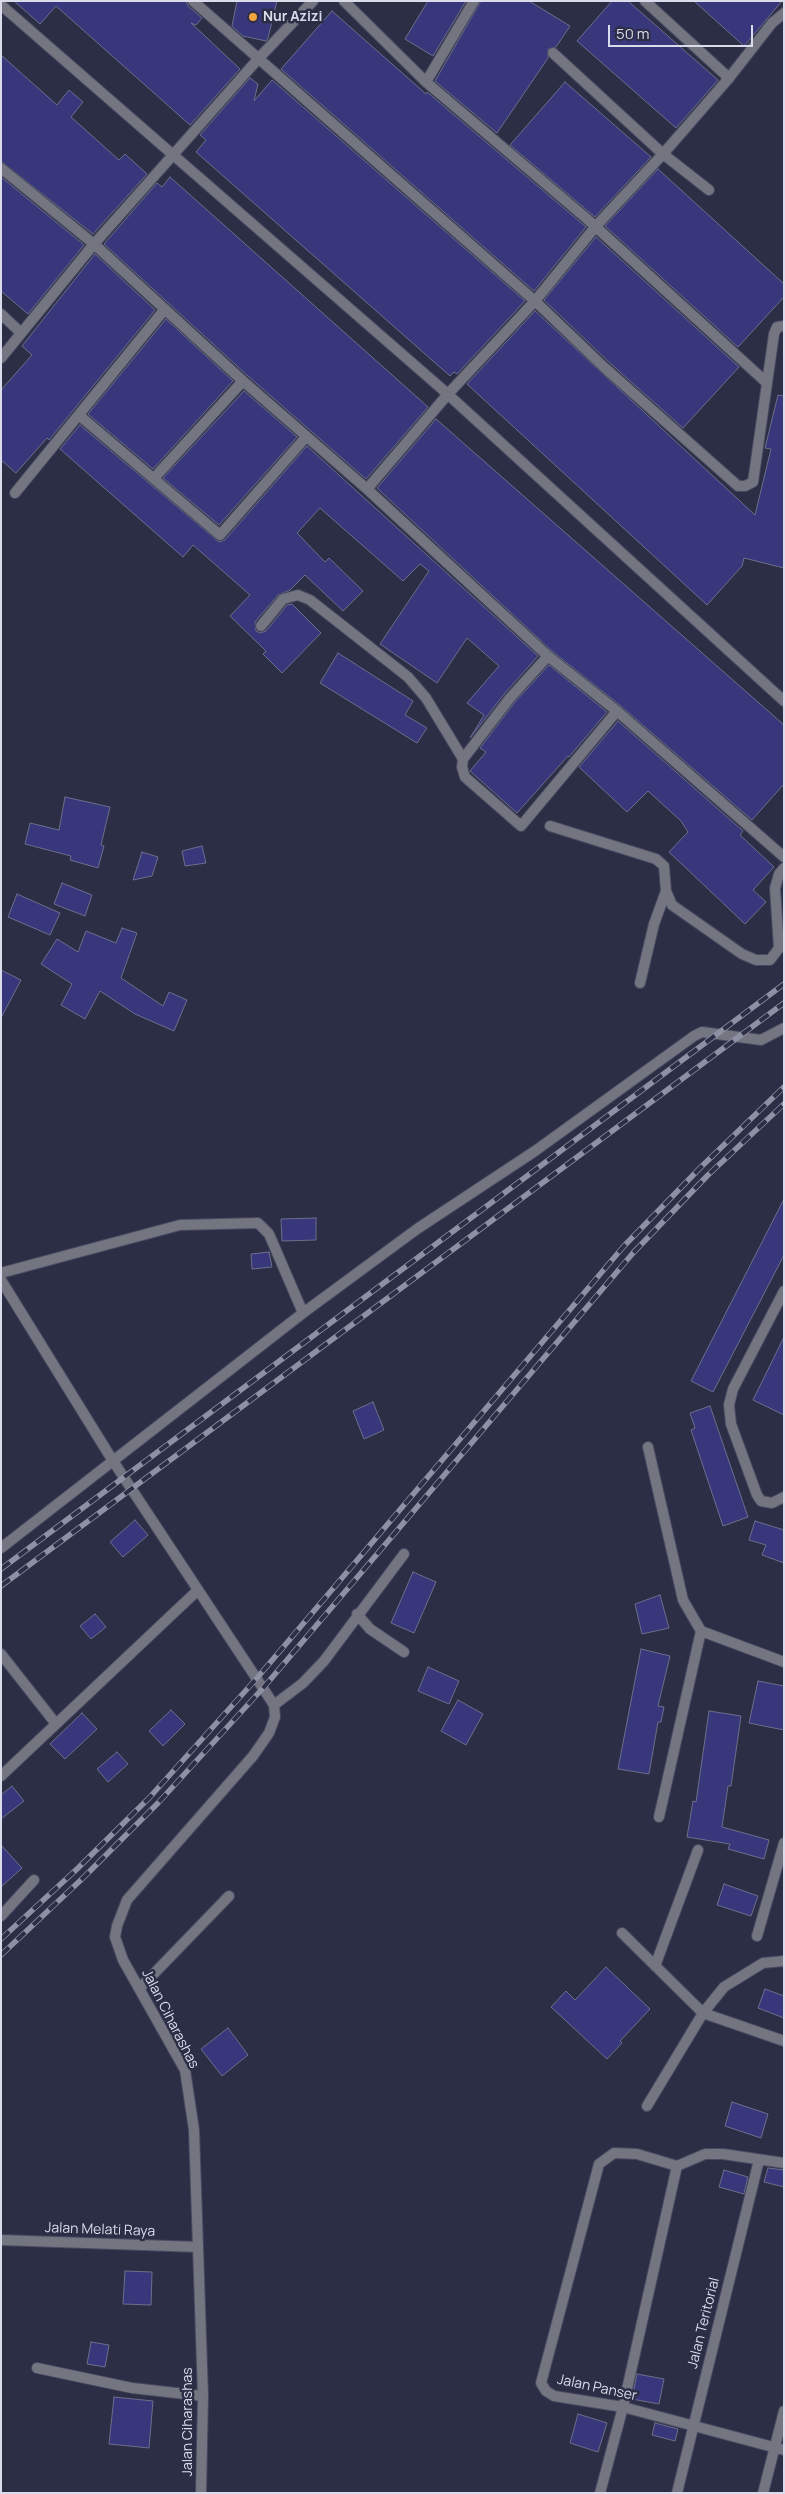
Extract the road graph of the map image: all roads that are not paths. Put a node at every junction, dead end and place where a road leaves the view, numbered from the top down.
1 (193, 1) edge
2 (313, 1) edge
3 (344, 1) edge
4 (474, 1) edge
5 (645, 1) edge
6 (1, 5) edge
7 (784, 13) edge
8 (553, 53) dead end
9 (259, 58) junction
10 (729, 78) junction
11 (426, 82) junction
12 (175, 154) junction
13 (663, 154) junction
14 (1, 168) edge
15 (709, 190) dead end
16 (596, 226) junction
17 (94, 244) junction
18 (535, 301) junction
19 (165, 310) junction
20 (1, 314) edge
21 (784, 326) edge
22 (20, 332) junction
23 (1, 358) edge
24 (243, 381) junction
25 (767, 383) junction
26 (448, 394) junction
27 (80, 416) junction
28 (306, 437) junction
29 (155, 477) junction
30 (367, 489) junction
31 (15, 493) dead end
32 (261, 626) dead end
33 (548, 656) junction
34 (784, 701) edge
35 (617, 711) junction
36 (464, 759) junction
37 (550, 826) dead end
38 (784, 857) edge
39 (784, 868) edge
40 (666, 892) junction
41 (640, 983) dead end
42 (784, 1028) edge
43 (1, 1273) edge
44 (1, 1280) edge
45 (784, 1291) edge
46 (303, 1313) junction
47 (648, 1447) dead end
48 (113, 1461) junction
49 (784, 1497) edge
50 (1, 1548) edge
51 (404, 1554) dead end
52 (198, 1590) junction
53 (357, 1614) junction
54 (701, 1631) junction
55 (404, 1652) dead end
56 (1, 1654) edge
57 (784, 1662) edge
58 (274, 1705) junction
59 (56, 1724) junction
60 (1, 1776) edge
61 (659, 1817) dead end
62 (784, 1843) edge
63 (698, 1850) dead end
64 (34, 1880) dead end
65 (229, 1896) dead end
66 (1, 1916) edge
67 (622, 1933) dead end
68 (757, 1936) dead end
69 (784, 1961) edge
70 (655, 1966) junction
71 (140, 1988) junction
72 (703, 2014) junction
73 (784, 2041) edge
74 (648, 2106) dead end
75 (759, 2160) junction
76 (784, 2163) edge
77 (677, 2166) junction
78 (1, 2240) edge
79 (198, 2247) junction
80 (37, 2368) dead end
81 (203, 2396) junction
82 (623, 2406) junction
83 (784, 2411) edge
84 (692, 2425) junction
85 (779, 2449) edge
86 (201, 2493) edge
87 (600, 2493) edge
88 (677, 2493) edge
89 (763, 2493) edge

1 - 9 street
2 - 9 street
3 - 11 street
4 - 11 street
5 - 10 street
6 - 12 street
7 - 10 street
8 - 13 street
9 - 12 street
9 - 18 street
10 - 13 street
11 - 16 street
12 - 17 street
12 - 26 street
13 - 15 street
13 - 16 street
14 - 17 street
16 - 18 street
16 - 25 street
17 - 19 street
17 - 22 street
18 - 25 street
18 - 26 street
19 - 24 street
19 - 27 street
20 - 22 street
21 - 25 street
22 - 23 street
24 - 28 street
24 - 29 street
26 - 30 street
26 - 34 street
27 - 29 street
27 - 31 street
28 - 29 street
28 - 30 street
30 - 33 street
32 - 36 street
33 - 35 street
33 - 36 street
35 - 36 street
35 - 38 street
37 - 40 street
39 - 40 street
40 - 41 street
42 - 46 street
43 - 46 street
44 - 48 street
45 - 49 street
46 - 48 street
47 - 54 street
48 - 50 street
48 - 52 street
51 - 53 street
52 - 58 street
52 - 59 street
53 - 55 street
53 - 58 street
54 - 57 street
54 - 61 street
56 - 59 street
58 - 71 street, Jalan Ciharashas
59 - 60 street
62 - 68 street
63 - 70 street
64 - 66 street
65 - 71 street
67 - 70 street
69 - 72 street
70 - 72 street
71 - 79 street, Jalan Ciharashas
72 - 73 street
72 - 74 street
75 - 76 street
75 - 77 street
75 - 84 street, Jalan Teritorial
77 - 82 street
77 - 82 street, Jalan Panser
78 - 79 street, Jalan Melati Raya
79 - 81 street, Jalan Ciharashas
80 - 81 street
81 - 86 street, Jalan Ciharashas
82 - 84 street, Jalan Panser
82 - 87 street
83 - 85 street
84 - 85 street, Jalan Panser
84 - 88 street, Jalan Teritorial
85 - 89 street

